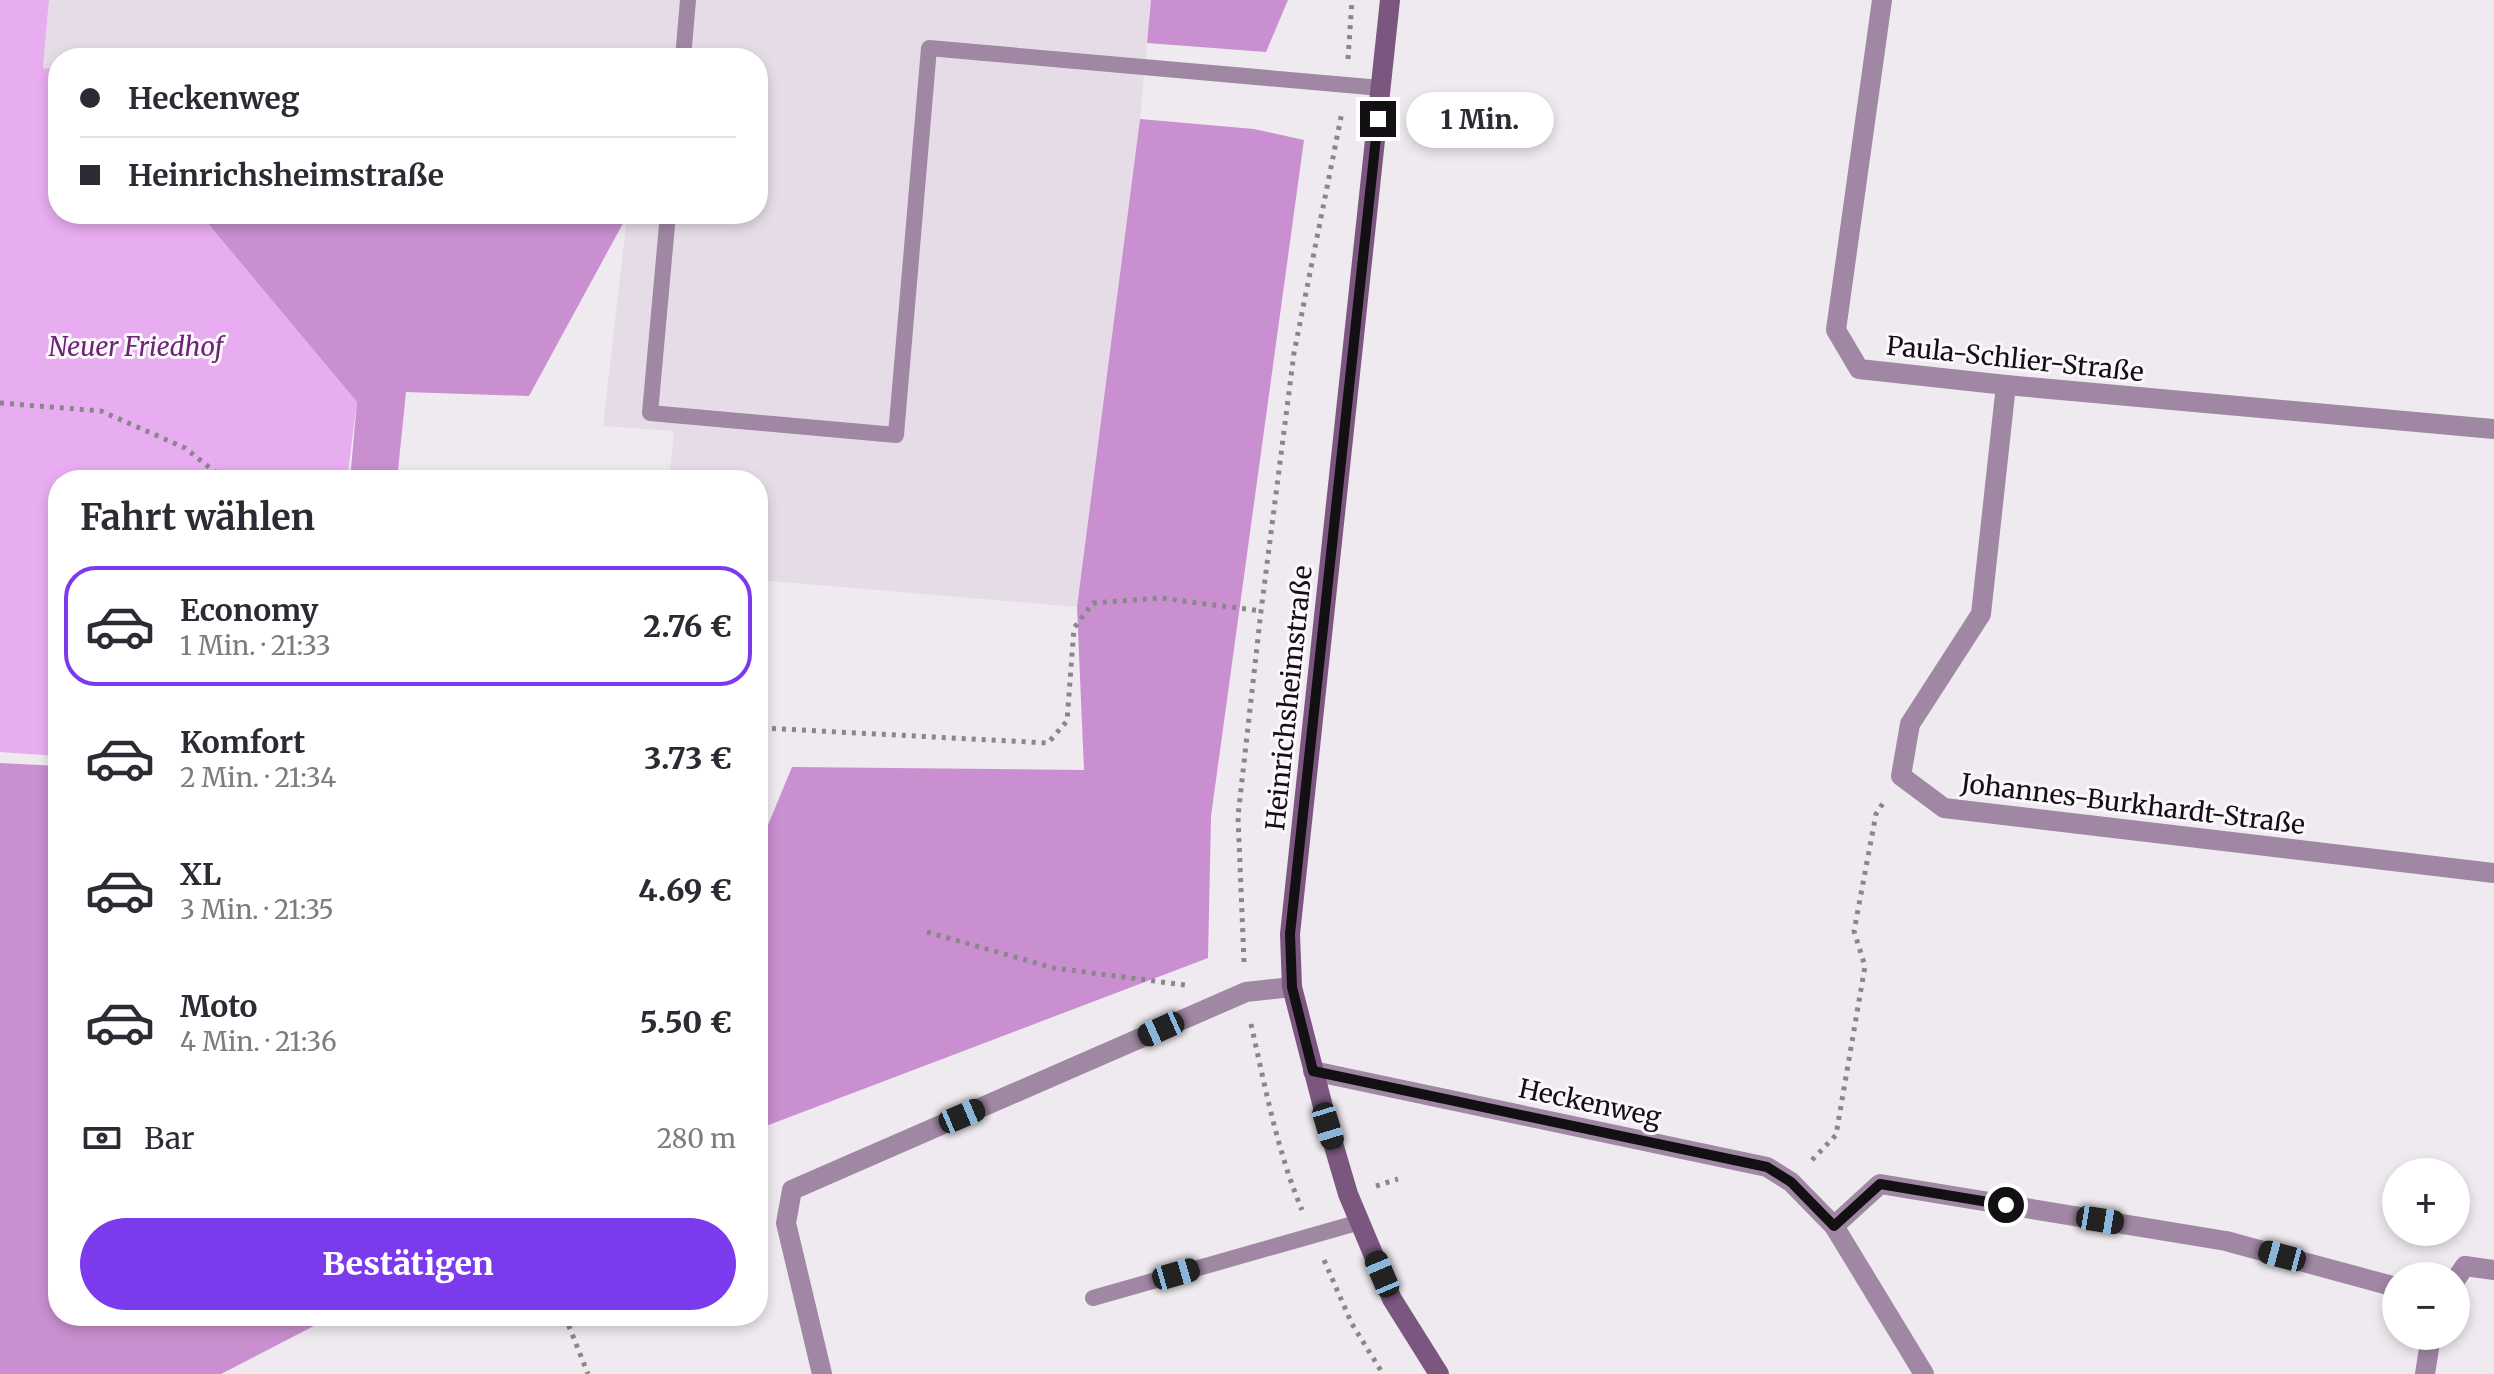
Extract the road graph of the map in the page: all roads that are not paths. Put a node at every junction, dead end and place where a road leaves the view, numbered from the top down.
1 (688, 0) edge
2 (1390, 0) edge
3 (1882, 0) edge
4 (684, 48) edge
5 (1381, 88) junction
6 (667, 224) edge
7 (2006, 385) junction
8 (2494, 429) edge
9 (2494, 873) edge
10 (1292, 987) junction
11 (1313, 1071) junction
12 (1360, 1222) junction
13 (1834, 1226) junction
14 (2470, 1267) edge
15 (2494, 1270) edge
16 (2382, 1283) edge
17 (1093, 1298) dead end
18 (2429, 1350) edge
19 (822, 1374) edge
20 (1439, 1374) edge
21 (1924, 1374) edge
22 (2425, 1374) edge

1 - 4 lane
2 - 5 street, Heinrichsheimstraße
3 - 7 street, Paula-Schlier-Straße
5 - 6 lane
5 - 10 street, Heinrichsheimstraße
7 - 8 street, Paula-Schlier-Straße
7 - 9 street, Johannes-Burkhardt-Straße
10 - 11 street, Heinrichsheimstraße
10 - 19 street
11 - 12 street, Heinrichsheimstraße
11 - 13 street, Heckenweg
12 - 17 lane
12 - 20 street, Heinrichsheimstraße
13 - 16 street
13 - 21 street, Heckenweg
14 - 15 street
18 - 22 street

